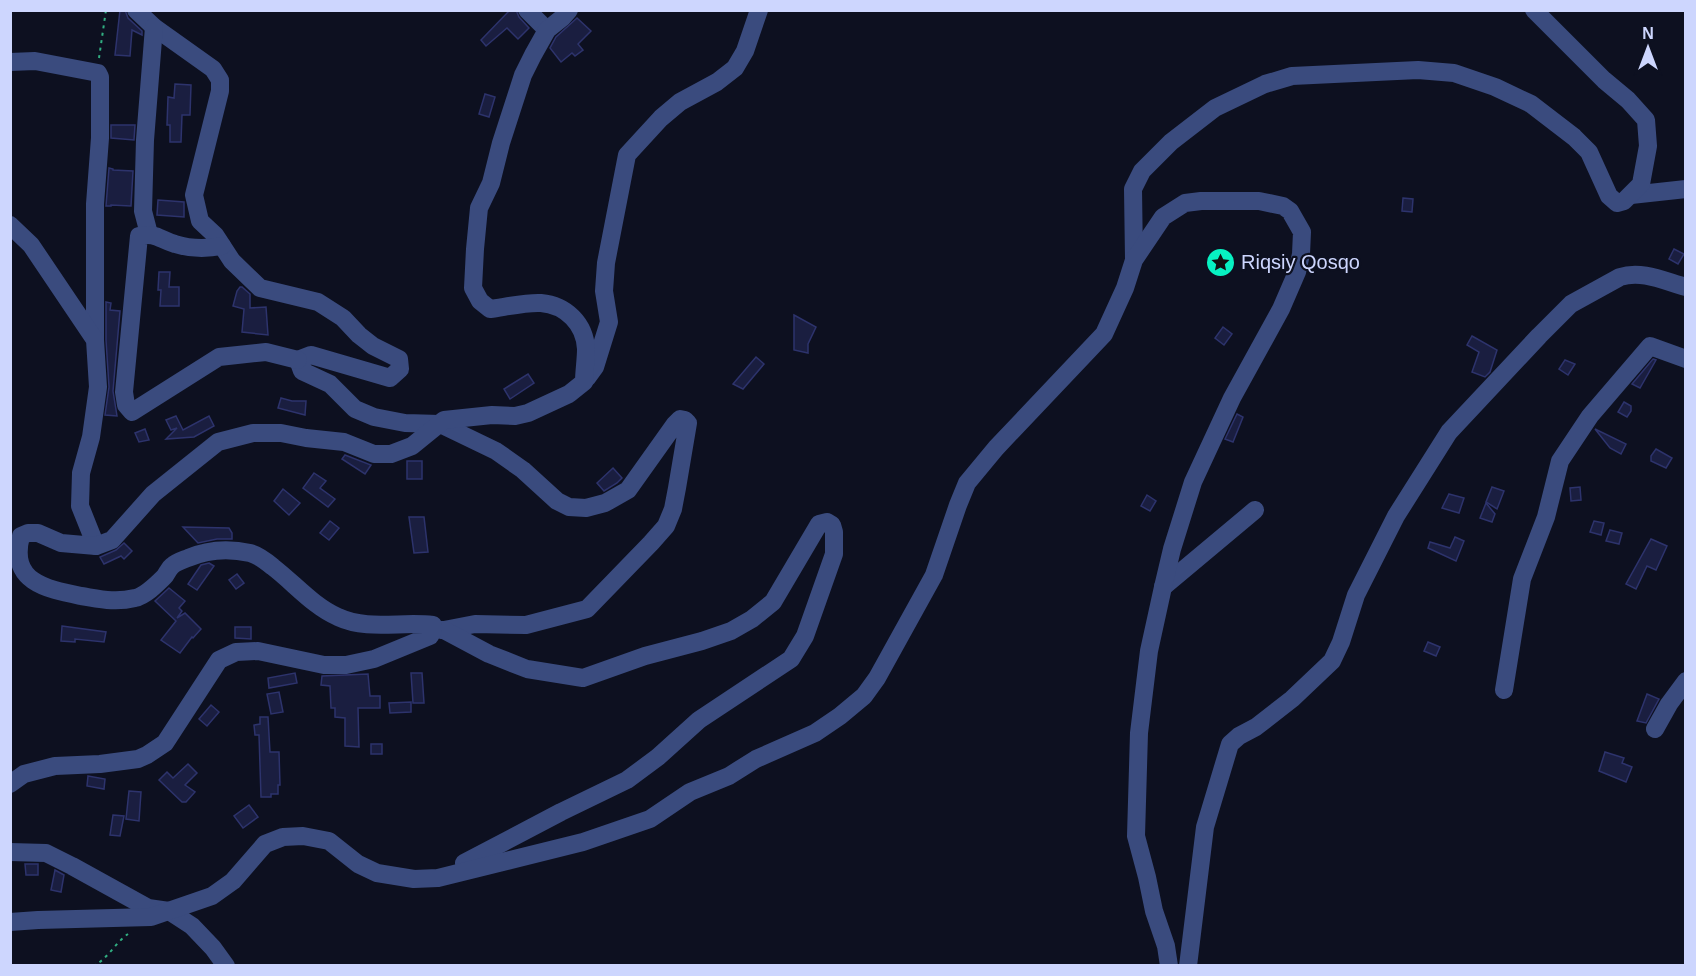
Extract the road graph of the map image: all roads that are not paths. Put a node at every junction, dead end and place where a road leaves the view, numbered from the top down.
1 (136, 10) edge
2 (527, 10) edge
3 (569, 10) edge
4 (759, 10) edge
5 (1534, 10) edge
6 (154, 27) junction
7 (547, 30) junction
8 (10, 62) edge
9 (1686, 189) edge
10 (1631, 195) junction
11 (10, 225) edge
12 (149, 234) junction
13 (222, 246) junction
14 (1134, 260) junction
15 (1686, 287) edge
16 (95, 340) junction
17 (1686, 359) edge
18 (298, 360) junction
19 (584, 382) junction
20 (440, 424) junction
21 (1255, 510) dead end
22 (96, 546) junction
23 (1163, 587) junction
24 (439, 630) junction
25 (1686, 681) edge
26 (1504, 690) dead end
27 (1655, 729) dead end
28 (10, 784) edge
29 (10, 852) edge
30 (428, 879) junction
31 (169, 911) junction
32 (10, 922) edge
33 (226, 966) edge
34 (1169, 966) edge
35 (1188, 966) edge

1 - 6 street
2 - 7 street
3 - 7 street
4 - 19 street
5 - 10 street
6 - 12 street
6 - 13 street
7 - 19 street
8 - 16 street
9 - 10 street
10 - 14 street
11 - 16 street
12 - 13 street
12 - 18 street
13 - 18 street
14 - 23 street
14 - 30 street
15 - 35 street
16 - 22 street
17 - 26 street
18 - 20 street
19 - 20 street
20 - 22 street
20 - 24 street
21 - 23 street
22 - 24 street
23 - 34 street
24 - 28 street
24 - 30 street
25 - 27 street
29 - 31 street
30 - 31 street
31 - 32 street
31 - 33 street

